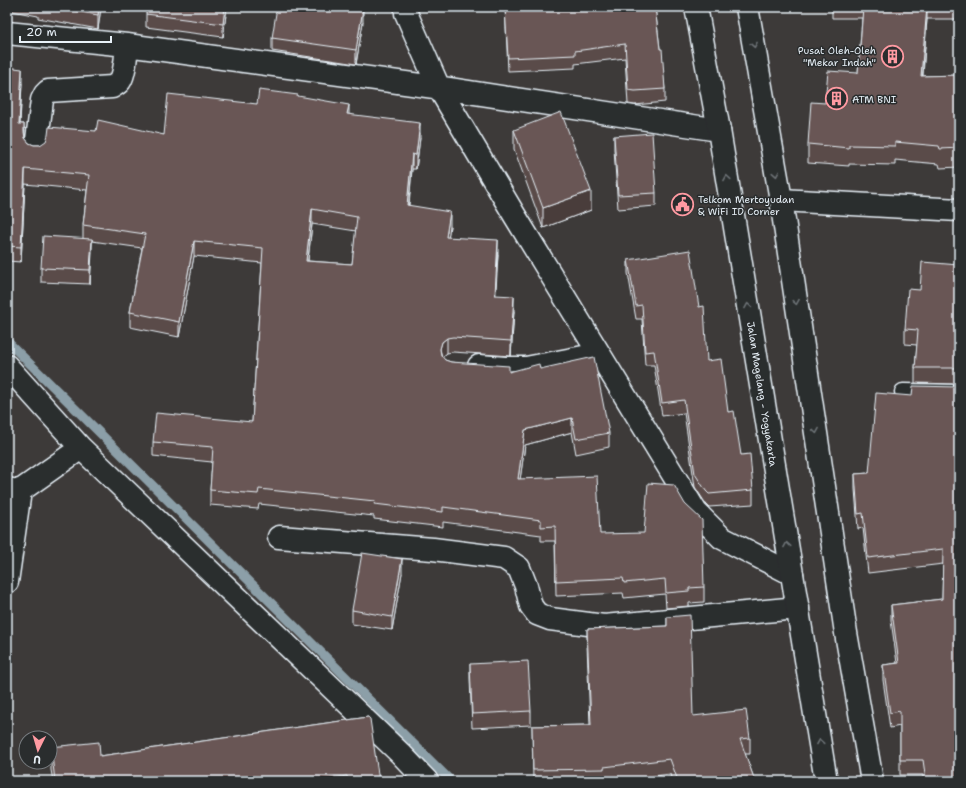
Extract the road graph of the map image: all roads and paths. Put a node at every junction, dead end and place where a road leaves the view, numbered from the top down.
1 (406, 7) edge
2 (696, 7) edge
3 (747, 7) edge
4 (7, 33) edge
5 (127, 45) junction
6 (439, 88) junction
7 (719, 130) junction
8 (36, 148) edge
9 (781, 200) junction
10 (959, 210) edge
11 (599, 354) junction
12 (459, 365) edge
13 (7, 366) edge
14 (903, 392) dead end
15 (959, 393) edge
16 (81, 448) junction
17 (14, 490) edge
18 (279, 537) dead end
19 (792, 574) junction
20 (7, 582) edge
21 (798, 608) junction
22 (427, 781) edge
23 (826, 781) edge
24 (872, 781) edge

1 - 6 main road
2 - 7 main road, Jalan Magelang - Yogyakarta
3 -> 9 main road
4 - 5 main road
5 - 6 main road
5 - 8 main road
6 - 7 main road
6 - 11 main road
19 -> 7 main road, Jalan Magelang - Yogyakarta
9 - 10 main road
9 -> 24 main road
11 - 12 main road
11 - 19 main road
13 - 16 main road
14 - 15 lane
16 - 17 main road
16 - 22 main road
17 - 20 main road
18 - 21 main road
19 - 21 main road, Jalan Magelang - Yogyakarta
23 -> 21 main road, Jalan Magelang - Yogyakarta

